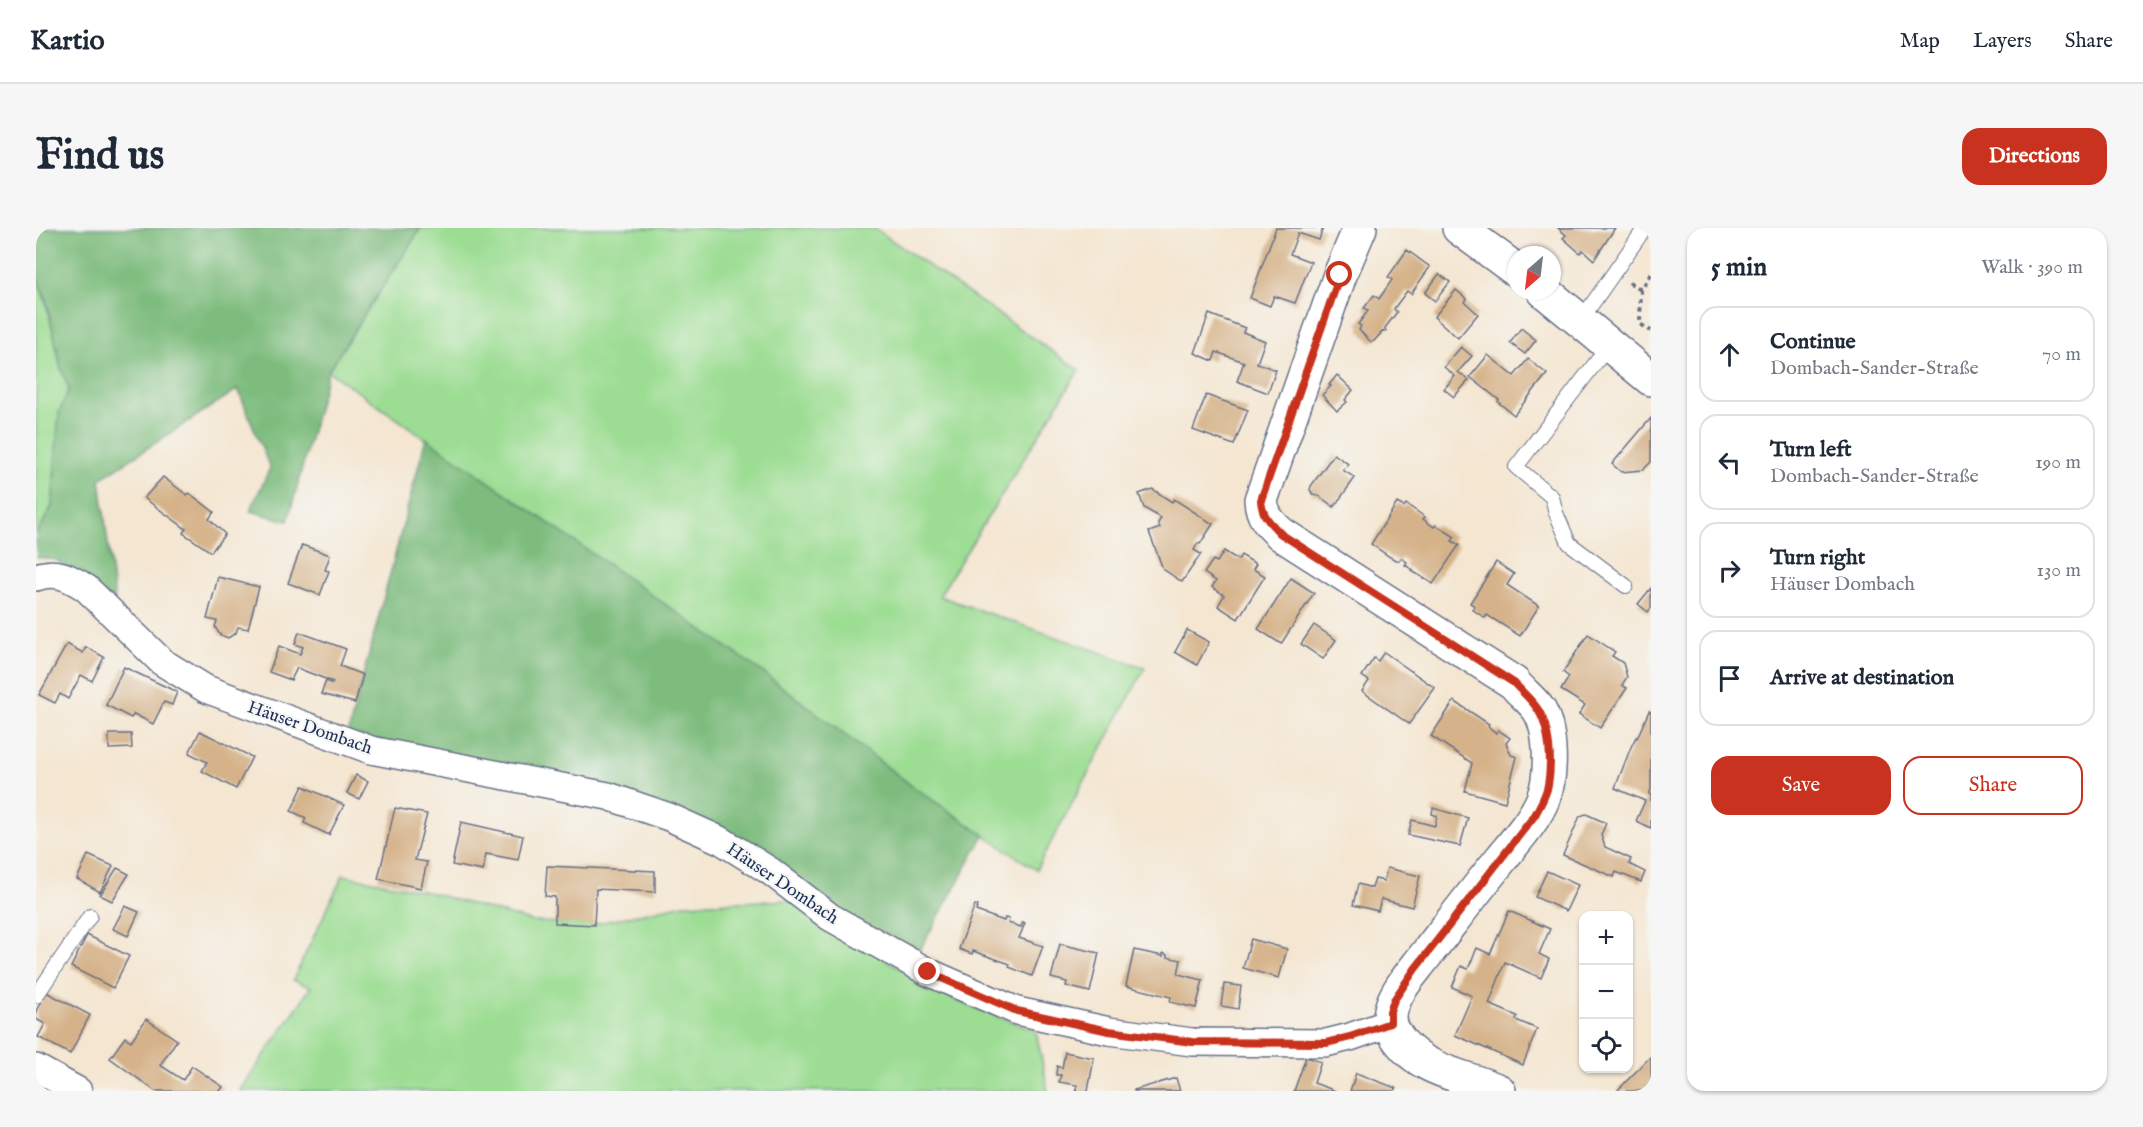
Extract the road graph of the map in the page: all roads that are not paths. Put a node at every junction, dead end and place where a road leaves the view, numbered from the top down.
1 (1360, 228) edge
2 (1460, 228) edge
3 (1645, 228) edge
4 (1507, 263) edge
5 (1555, 300) edge
6 (1581, 320) junction
7 (1610, 345) junction
8 (1651, 379) edge
9 (36, 577) edge
10 (1626, 586) dead end
11 (90, 916) dead end
12 (36, 996) edge
13 (1390, 1023) junction
14 (36, 1068) edge
15 (78, 1091) edge
16 (1499, 1091) edge

1 - 13 street
2 - 4 street
3 - 6 lane
5 - 6 street
6 - 7 street
7 - 8 street
7 - 10 lane
9 - 13 street, Häuser Dombach
11 - 12 lane
13 - 16 street
14 - 15 street

